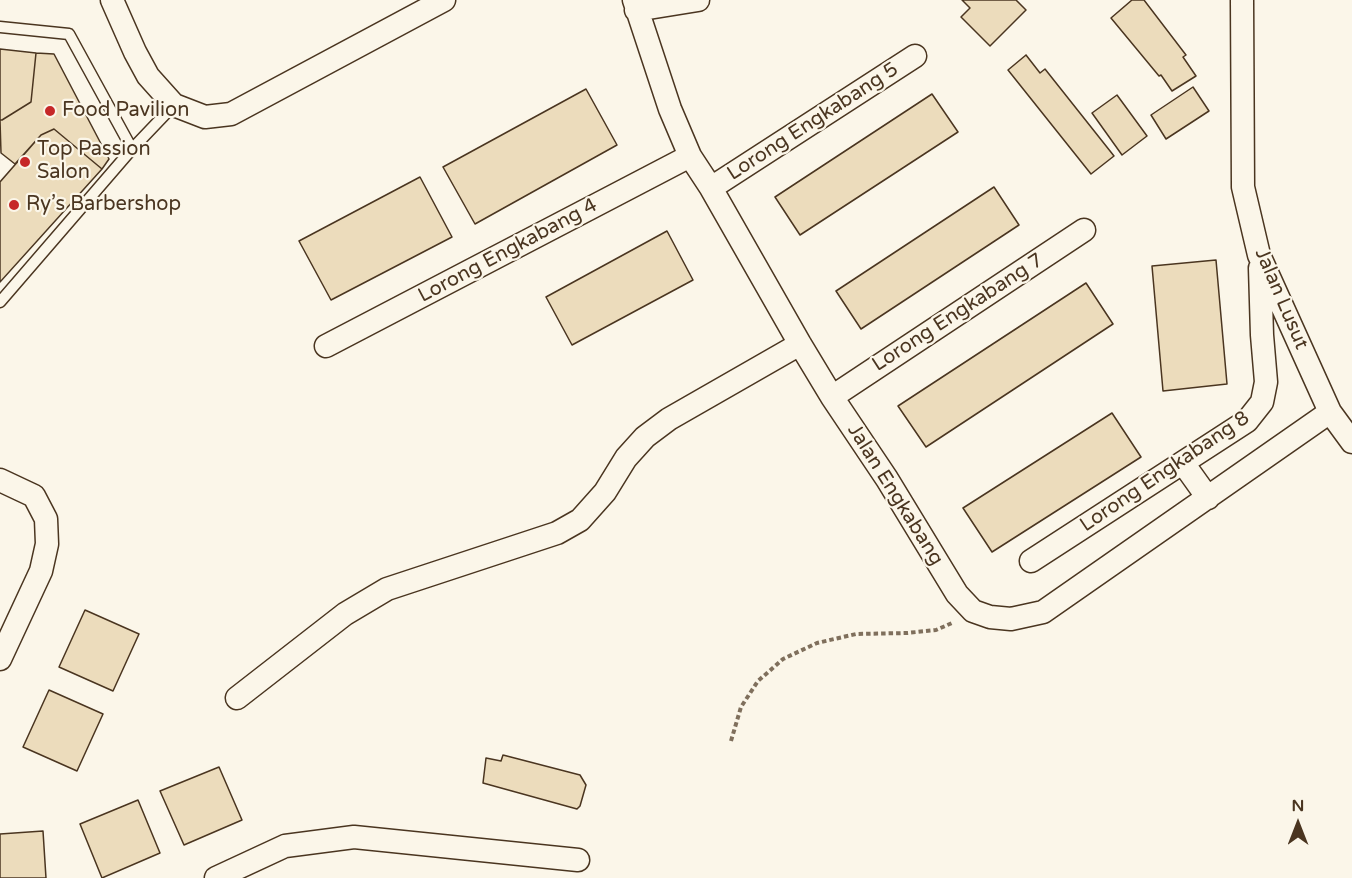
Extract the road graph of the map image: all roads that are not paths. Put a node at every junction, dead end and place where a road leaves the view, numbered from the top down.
1 (112, 0) edge
2 (444, 0) edge
3 (698, 0) edge
4 (1242, 0) edge
5 (635, 5) edge
6 (0, 27) edge
7 (915, 56) dead end
8 (174, 105) junction
9 (132, 149) junction
10 (690, 156) junction
11 (711, 188) junction
12 (1084, 230) dead end
13 (1259, 255) junction
14 (0, 302) edge
15 (800, 344) junction
16 (326, 346) dead end
17 (832, 397) junction
18 (1330, 412) junction
19 (1352, 442) edge
20 (1183, 463) junction
21 (0, 480) edge
22 (1208, 498) junction
23 (1031, 561) dead end
24 (0, 659) edge
25 (237, 698) dead end
26 (578, 860) dead end
27 (216, 878) edge

1 - 8 street
2 - 8 street
3 - 5 street
4 - 13 street, Jalan Lusut
5 - 10 street, Jalan Engkabang
6 - 9 lane
7 - 11 street, Lorong Engkabang 5
8 - 9 lane
9 - 14 lane
10 - 11 street, Jalan Engkabang
10 - 16 street, Lorong Engkabang 4
11 - 15 street, Jalan Engkabang
12 - 17 street, Lorong Engkabang 7
13 - 18 street, Jalan Lusut
13 - 20 street, Lorong Engkabang 8
15 - 17 street, Jalan Engkabang
15 - 25 street
17 - 22 street, Jalan Engkabang
18 - 19 street, Jalan Lusut
18 - 22 street
20 - 22 street
20 - 23 street, Lorong Engkabang 8
21 - 24 street
26 - 27 street

